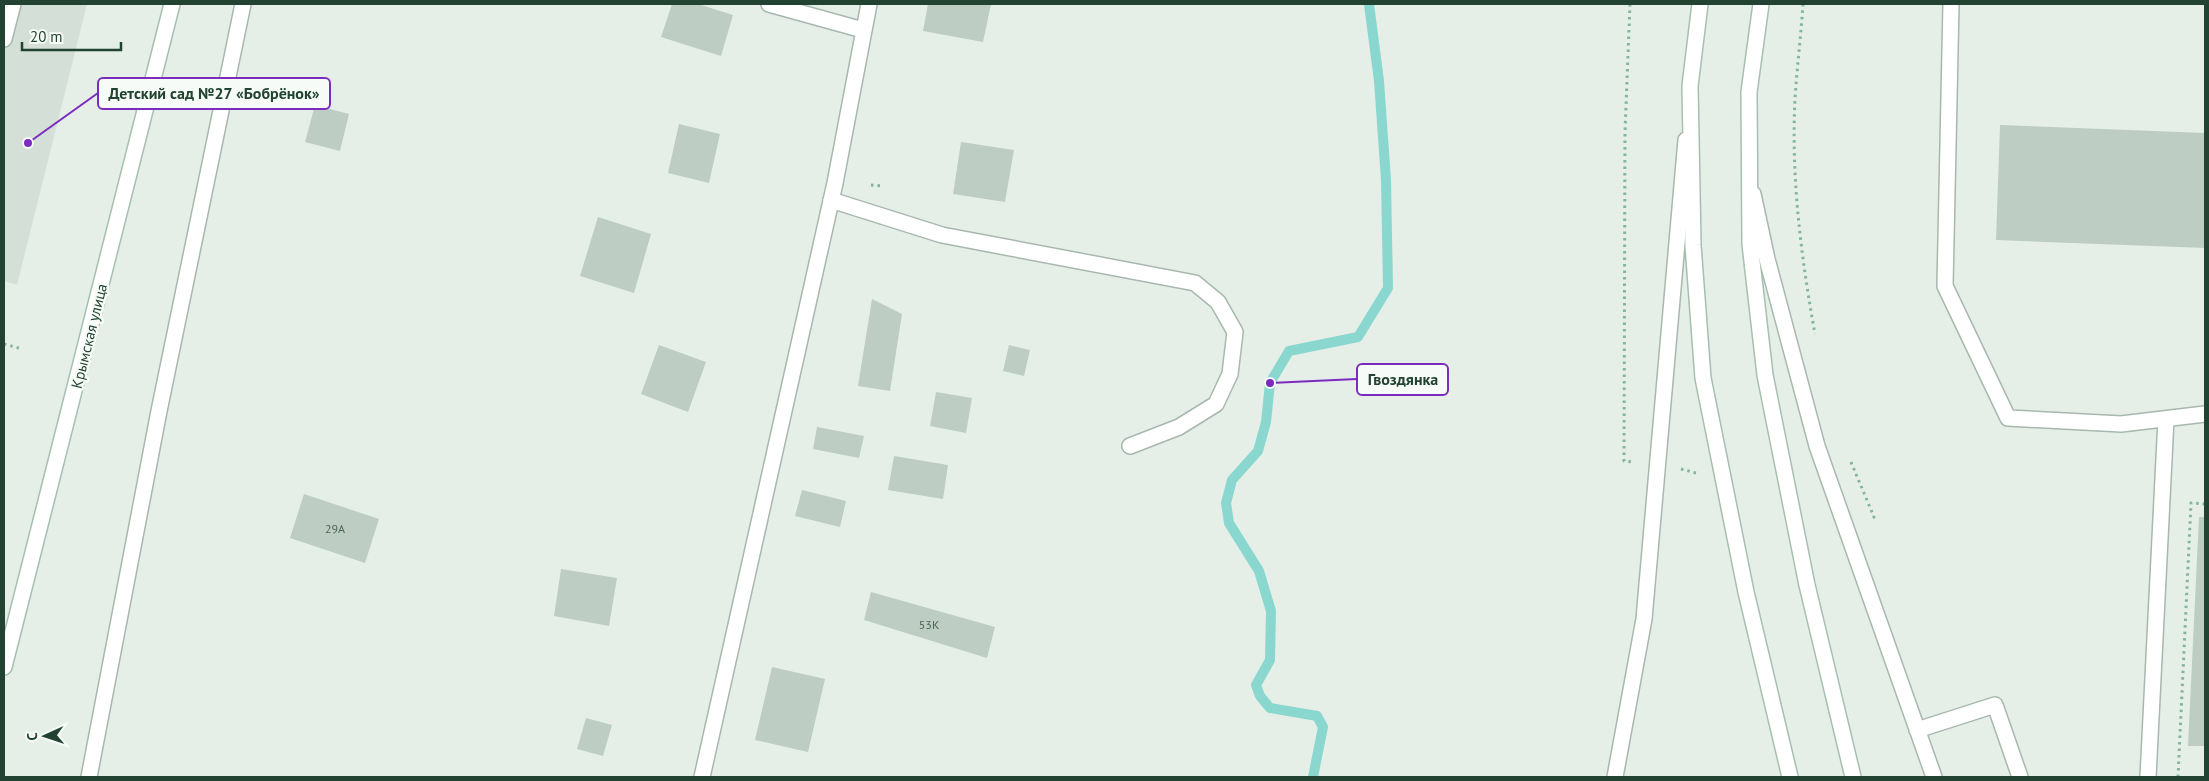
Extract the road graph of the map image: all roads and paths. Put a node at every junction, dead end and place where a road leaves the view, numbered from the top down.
1 (13, 4) edge
2 (172, 4) edge
3 (243, 4) edge
4 (769, 4) edge
5 (868, 4) edge
6 (1700, 4) edge
7 (1761, 4) edge
8 (1951, 4) edge
9 (863, 30) junction
10 (4, 39) edge
11 (1690, 86) junction
12 (1749, 174) junction
13 (831, 200) junction
14 (4, 344) edge
15 (22, 349) dead end
16 (2205, 414) edge
17 (2166, 419) junction
18 (1130, 446) dead end
19 (2205, 504) edge
20 (4, 668) edge
21 (1917, 730) junction
22 (89, 777) edge
23 (702, 777) edge
24 (1615, 777) edge
25 (1790, 777) edge
26 (1853, 777) edge
27 (1934, 777) edge
28 (2020, 777) edge
29 (2148, 777) edge
30 (2178, 777) edge

1 - 10 street
2 - 20 street, Крымская улица
3 - 22 street
4 - 9 street
5 - 9 street
6 - 11 street
7 - 12 street
8 - 17 street
9 - 13 street
11 - 24 street
11 - 25 street
12 - 21 street
12 - 26 street
13 - 18 street
13 - 23 street
14 - 15 path
16 - 17 street
17 - 29 street
19 - 30 path
21 - 27 street
21 - 28 street

